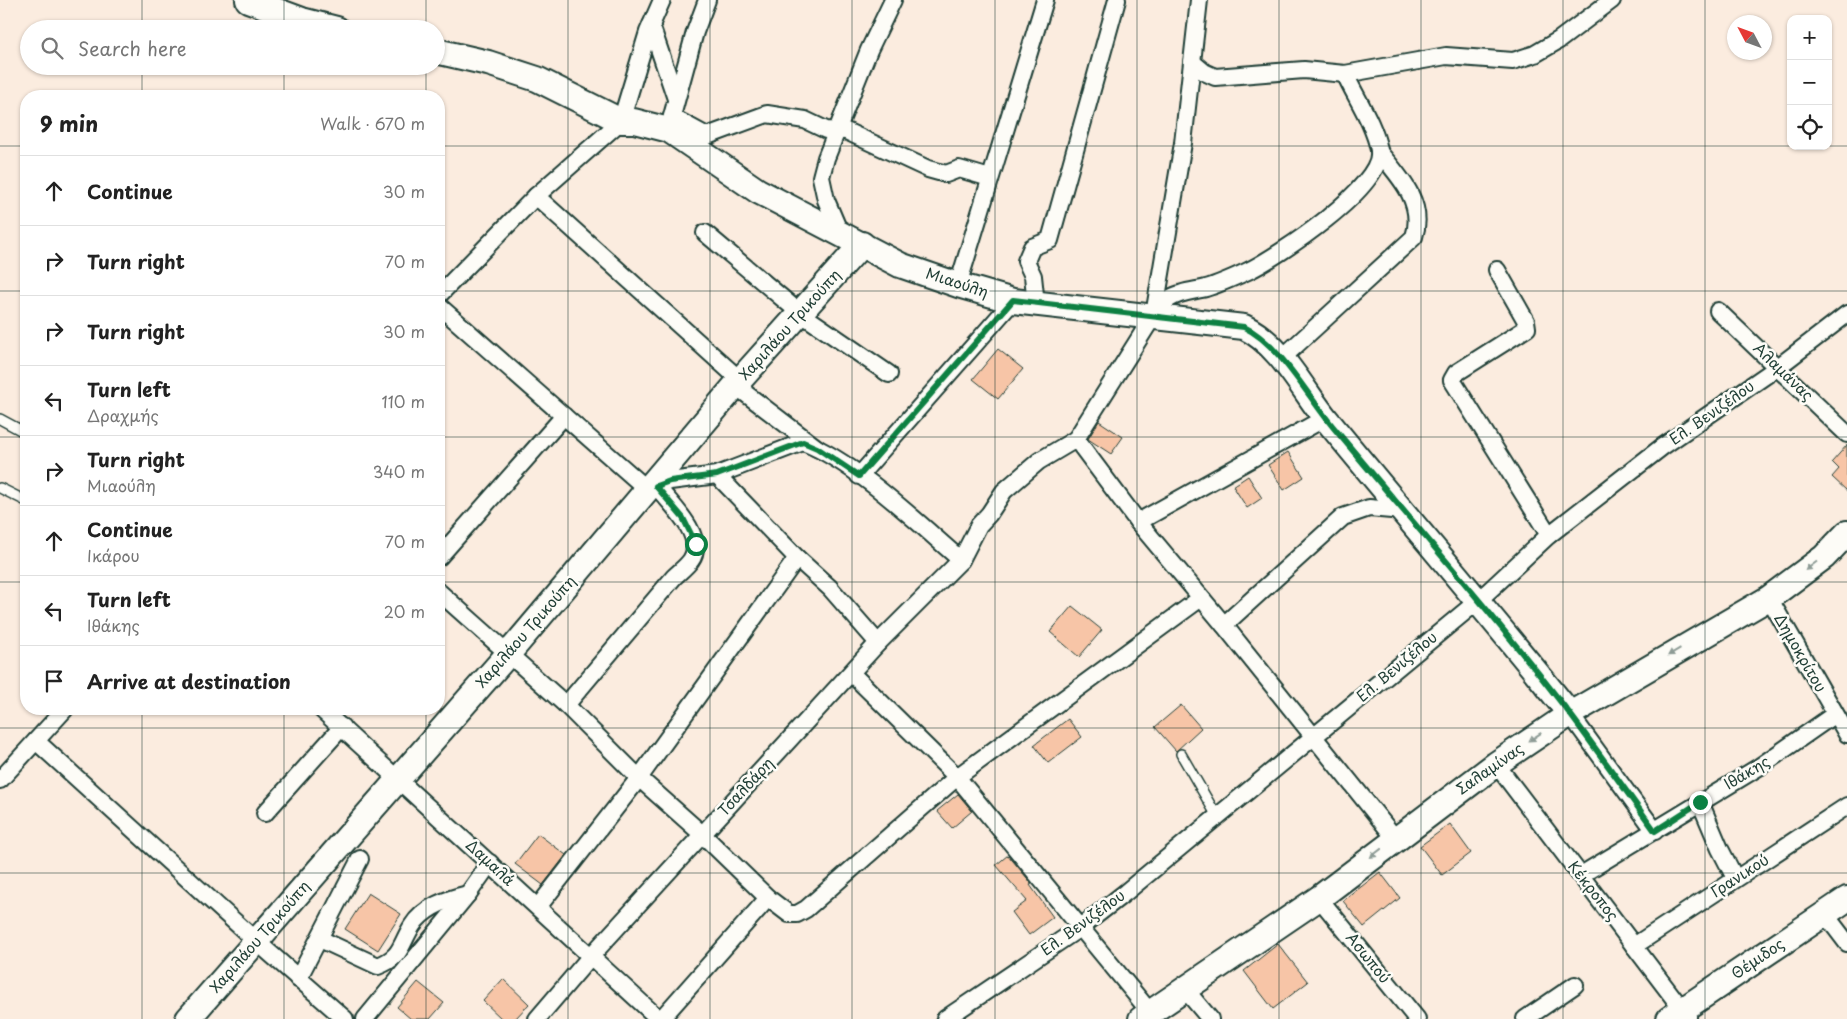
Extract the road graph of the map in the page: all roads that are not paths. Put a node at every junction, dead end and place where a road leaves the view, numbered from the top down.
1 (248, 0) edge
2 (662, 0) edge
3 (707, 0) edge
4 (893, 0) edge
5 (1045, 0) edge
6 (1117, 0) edge
7 (1199, 0) edge
8 (1612, 0) edge
9 (302, 20) edge
10 (651, 26) junction
11 (445, 52) edge
12 (1192, 62) junction
13 (1345, 74) junction
14 (676, 99) junction
15 (621, 121) junction
16 (670, 123) junction
17 (836, 131) junction
18 (1379, 152) junction
19 (990, 178) junction
20 (536, 196) junction
21 (705, 233) dead end
22 (840, 233) junction
23 (862, 244) junction
24 (1497, 270) dead end
25 (958, 285) junction
26 (445, 290) edge
27 (1025, 302) junction
28 (445, 311) edge
29 (1718, 311) dead end
30 (800, 313) junction
31 (1847, 314) edge
32 (1154, 315) junction
33 (1281, 359) junction
34 (1778, 367) junction
35 (889, 374) dead end
36 (740, 380) junction
37 (564, 416) junction
38 (1325, 418) junction
39 (0, 419) edge
40 (20, 431) edge
41 (1847, 434) edge
42 (1076, 439) junction
43 (817, 448) junction
44 (717, 475) junction
45 (859, 476) junction
46 (0, 488) edge
47 (652, 488) junction
48 (20, 498) edge
49 (1404, 511) junction
50 (1138, 522) junction
51 (1847, 533) edge
52 (1549, 535) junction
53 (445, 550) edge
54 (797, 558) junction
55 (961, 560) junction
56 (445, 597) edge
57 (1201, 598) junction
58 (1769, 598) junction
59 (1479, 600) junction
60 (1224, 624) junction
61 (878, 644) junction
62 (508, 652) junction
63 (852, 674) junction
64 (566, 705) junction
65 (1570, 714) junction
66 (1835, 714) junction
67 (60, 715) edge
68 (328, 715) edge
69 (342, 727) junction
70 (1847, 734) edge
71 (1312, 737) junction
72 (36, 741) junction
73 (1181, 754) dead end
74 (1496, 764) junction
75 (957, 777) junction
76 (639, 778) junction
77 (398, 779) junction
78 (0, 780) edge
79 (1700, 802) junction
80 (1847, 806) edge
81 (265, 813) dead end
82 (1218, 818) junction
83 (1655, 831) junction
84 (702, 834) junction
85 (1395, 838) junction
86 (360, 859) dead end
87 (490, 863) junction
88 (1581, 875) junction
89 (1735, 878) junction
90 (468, 894) junction
91 (768, 898) junction
92 (1319, 898) junction
93 (1847, 899) edge
94 (538, 907) junction
95 (1825, 914) junction
96 (1081, 927) junction
97 (320, 939) junction
98 (256, 941) junction
99 (1847, 943) edge
100 (1634, 946) junction
101 (590, 957) junction
102 (298, 978) junction
103 (1576, 984) dead end
104 (1184, 988) junction
105 (1146, 1016) edge
106 (1680, 1016) edge
107 (188, 1019) edge
108 (345, 1019) edge
109 (365, 1019) edge
110 (537, 1019) edge
111 (660, 1019) edge
112 (945, 1019) edge
113 (1210, 1019) edge
114 (1417, 1019) edge
115 (1525, 1019) edge

1 - 9 street
2 - 10 street
3 - 14 street
4 - 17 street
5 - 19 street
6 - 27 street
7 - 12 street
8 - 13 street
10 - 14 street
10 - 15 street
11 - 15 street, Μιαούλη
12 - 13 street
12 - 32 street
13 - 18 street
14 - 16 street
15 - 16 street, Μιαούλη
15 - 20 street
16 - 17 street
16 - 22 street, Μιαούλη
17 - 19 street
17 - 22 street
18 - 32 street
18 - 33 street
19 - 25 street
20 - 26 street
20 - 36 street
21 - 30 street
22 - 23 street, Μιαούλη
23 - 25 street, Μιαούλη
23 - 30 street, Χαριλάου Τρικούπη
24 - 52 street
25 - 27 street, Μιαούλη
27 - 32 street, Μιαούλη
27 - 45 street
28 - 37 street
29 - 34 street, Αλαμάνας
30 - 35 street
30 - 36 street, Χαριλάου Τρικούπη
31 - 34 street, Ελ. Βενιζέλου
32 - 33 street, Μιαούλη
32 - 42 street
33 - 38 street, Μιαούλη
34 - 41 street, Αλαμάνας
34 - 52 street, Ελ. Βενιζέλου
36 - 43 street
36 - 47 street, Χαριλάου Τρικούπη
37 - 47 street
37 - 53 street
38 - 49 street, Μιαούλη
38 - 50 street
39 - 40 lane
42 - 50 street
42 - 55 street, Τσαλδάρη
43 - 44 street
43 - 45 street
44 - 47 street
44 - 54 street
45 - 55 street
46 - 48 lane
47 - 62 street, Χαριλάου Τρικούπη
47 - 64 street
49 - 59 street, Μιαούλη
49 - 60 street
50 - 57 street
51 -> 58 street, Σαλαμίνας
52 - 59 street, Ελ. Βενιζέλου
54 - 61 street
54 - 76 street
55 - 61 street, Τσαλδάρη
56 - 62 street
57 - 60 street
57 - 75 street
58 -> 65 street, Σαλαμίνας
58 - 66 street, Δημοκρίτου
59 - 65 street, Μιαούλη
59 - 71 street, Ελ. Βενιζέλου
60 - 71 street
61 - 63 street, Τσαλδάρη
62 - 64 street
62 - 77 street, Χαριλάου Τρικούπη
63 - 75 street
63 - 84 street, Τσαλδάρη
64 - 76 street
65 -> 74 street, Σαλαμίνας
65 - 83 street
66 - 70 street, Δημοκρίτου
66 - 79 street, Ιθάκης
67 - 72 street
68 - 69 street, Δαμαλά
69 - 77 street, Δαμαλά
69 - 81 street
71 - 82 street, Ελ. Βενιζέλου
71 - 85 street
72 - 78 street
72 - 98 street
73 - 82 lane
74 - 85 street, Σαλαμίνας
74 - 88 street, Κέκροπος
75 - 91 street
75 - 96 street
76 - 84 street
76 - 94 street
77 - 87 street, Δαμαλά
77 - 98 street, Χαριλάου Τρικούπη
79 - 83 street, Ιθάκης
79 - 89 street
80 - 89 street, Γρανικού
82 - 96 street, Ελ. Βενιζέλου
83 - 88 street, Ιθάκης
84 - 91 street
84 - 101 street, Τσαλδάρη
85 -> 92 street, Σαλαμίνας
86 - 97 street
87 - 90 street
87 - 94 street, Δαμαλά
88 - 100 street, Κέκροπος
89 - 100 street, Γρανικού
90 - 97 street
90 - 109 street
91 - 111 street
92 - 104 street, Σαλαμίνας
92 - 114 street, Ασωπού
93 - 95 street, Θέμιδος
94 - 101 street, Δαμαλά
95 - 99 street
95 - 106 street, Θέμιδος
96 - 105 street
96 - 112 street, Ελ. Βενιζέλου
97 - 102 street
98 - 102 street
98 - 107 street, Χαριλάου Τρικούπη
100 - 106 street, Κέκροπος
101 - 110 street, Τσαλδάρη
101 - 111 street, Δαμαλά
102 - 108 street
103 - 115 street
104 - 105 street, Σαλαμίνας
104 - 113 street

